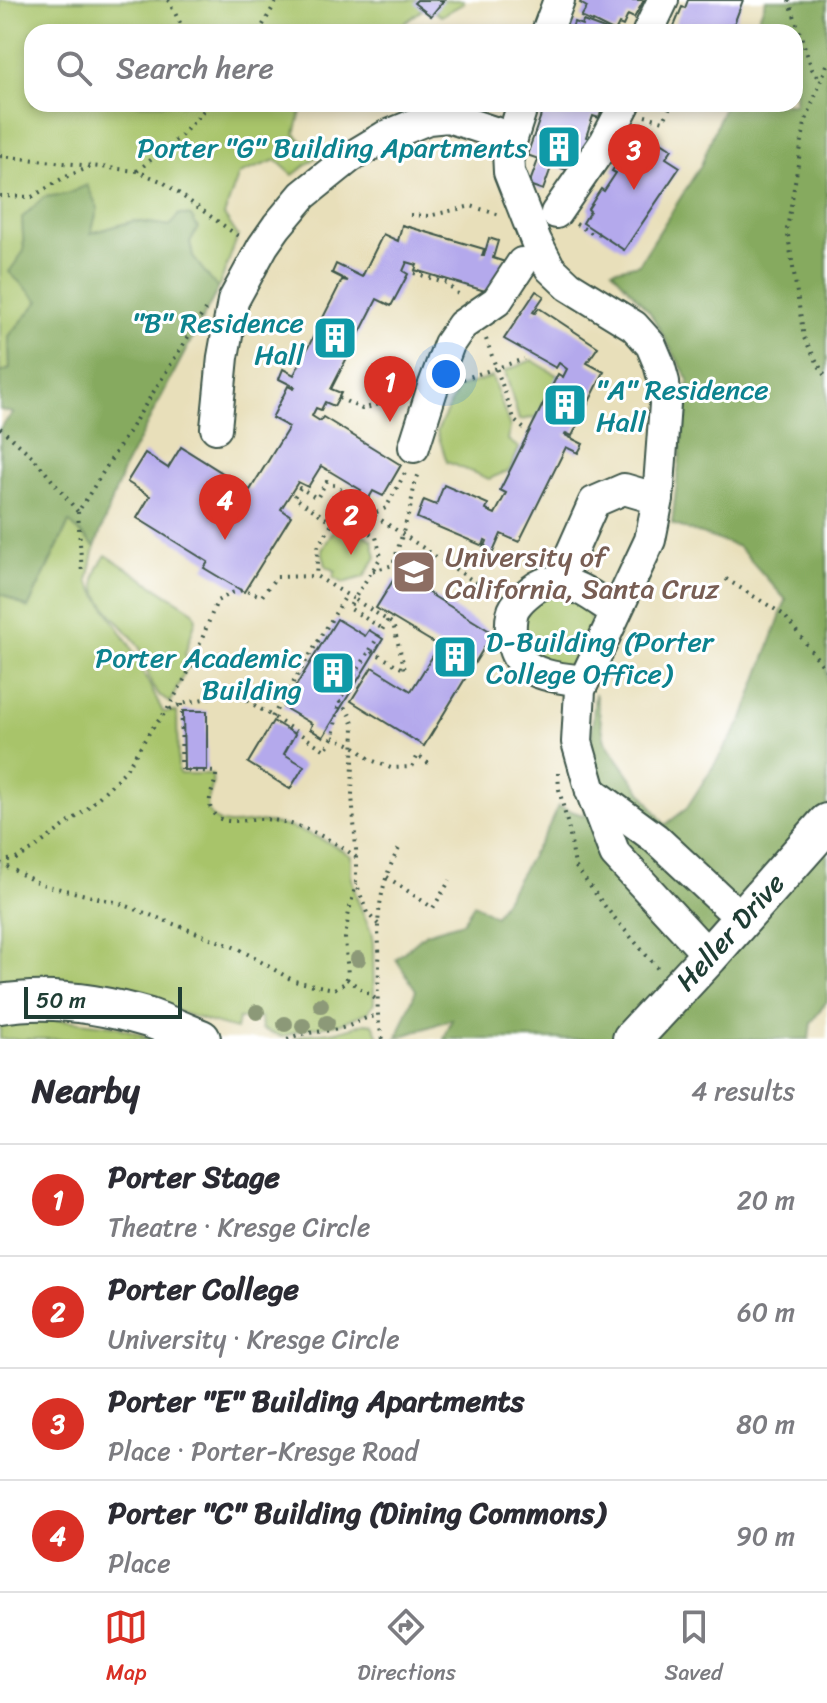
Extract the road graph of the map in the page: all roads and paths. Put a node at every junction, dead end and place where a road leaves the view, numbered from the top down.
1 (168, 0) edge
2 (277, 0) edge
3 (559, 0) edge
4 (663, 0) edge
5 (789, 0) edge
6 (181, 24) edge
7 (264, 24) edge
8 (550, 24) edge
9 (652, 24) edge
10 (797, 24) edge
11 (803, 42) edge
12 (827, 65) edge
13 (821, 80) junction
14 (202, 112) edge
15 (520, 112) edge
16 (621, 112) edge
17 (668, 112) edge
18 (664, 121) dead end
19 (512, 138) junction
20 (0, 156) edge
21 (92, 166) junction
22 (137, 171) junction
23 (0, 196) edge
24 (556, 213) dead end
25 (410, 215) dead end
26 (501, 215) dead end
27 (604, 233) dead end
28 (593, 234) dead end
29 (233, 249) dead end
30 (522, 263) dead end
31 (414, 273) dead end
32 (447, 283) dead end
33 (210, 302) dead end
34 (478, 314) junction
35 (827, 380) edge
36 (0, 428) edge
37 (216, 428) dead end
38 (529, 433) dead end
39 (414, 447) joint
40 (415, 483) dead end
41 (658, 499) junction
42 (347, 500) junction
43 (78, 512) junction
44 (372, 514) junction
45 (333, 523) junction
46 (363, 529) junction
47 (402, 535) junction
48 (372, 571) junction
49 (82, 574) dead end
50 (316, 576) junction
51 (726, 579) dead end
52 (558, 583) junction
53 (347, 594) junction
54 (354, 599) junction
55 (515, 608) junction
56 (616, 612) junction
57 (388, 620) junction
58 (383, 629) junction
59 (370, 650) junction
60 (827, 671) edge
61 (584, 681) junction
62 (339, 701) junction
63 (182, 704) junction
64 (167, 710) junction
65 (272, 717) junction
66 (333, 737) junction
67 (354, 746) junction
68 (432, 766) dead end
69 (591, 791) junction
70 (827, 823) edge
71 (400, 847) dead end
72 (356, 857) junction
73 (0, 862) edge
74 (387, 877) junction
75 (450, 880) dead end
76 (356, 882) junction
77 (742, 919) junction
78 (378, 924) junction
79 (709, 956) junction
80 (347, 979) junction
81 (377, 1000) junction
82 (0, 1004) edge
83 (377, 1016) junction
84 (201, 1039) edge
85 (287, 1039) edge
86 (383, 1039) edge
87 (632, 1039) edge

1 - 6 path
2 - 7 path
3 - 8 street
4 - 9 street
5 - 10 path
11 - 13 path
12 - 13 path
13 - 35 path
14 - 22 path
15 - 19 street
16 - 24 street
17 - 18 path
19 - 37 street
19 - 41 street
20 - 21 path
21 - 22 path
21 - 23 path
22 - 29 path
25 - 26 path
27 - 28 path
30 - 34 street
31 - 32 path
33 - 43 path
34 - 38 path
34 - 39 street
36 - 43 path
39 - 44 path
40 - 47 path
41 - 52 street
41 - 56 street
42 - 44 path
42 - 45 path
42 - 45 path
43 - 49 path
44 - 46 path
44 - 47 path
45 - 46 path
45 - 50 path
46 - 48 path
47 - 48 path
47 - 55 path
48 - 54 path
50 - 53 path
50 - 64 path
51 - 60 path
52 - 55 street
52 - 56 street
53 - 54 path
53 - 65 path
54 - 57 path
54 - 58 path
55 - 61 street
56 - 61 street
57 - 58 path
57 - 59 path
58 - 59 path
59 - 62 path
61 - 69 street
62 - 66 path
62 - 67 path
63 - 64 path
63 - 65 path
63 - 72 path
64 - 73 path
65 - 66 path
66 - 67 path
67 - 68 path
67 - 72 path
69 - 77 street
69 - 79 street
70 - 77 main road, Heller Drive
71 - 74 path
72 - 76 path
73 - 80 path
74 - 75 path
74 - 78 path
76 - 78 path
76 - 80 path
77 - 79 main road, Heller Drive
78 - 81 path
79 - 87 main road, Heller Drive
80 - 81 path
81 - 83 path
82 - 84 main road
83 - 85 path
83 - 86 path

